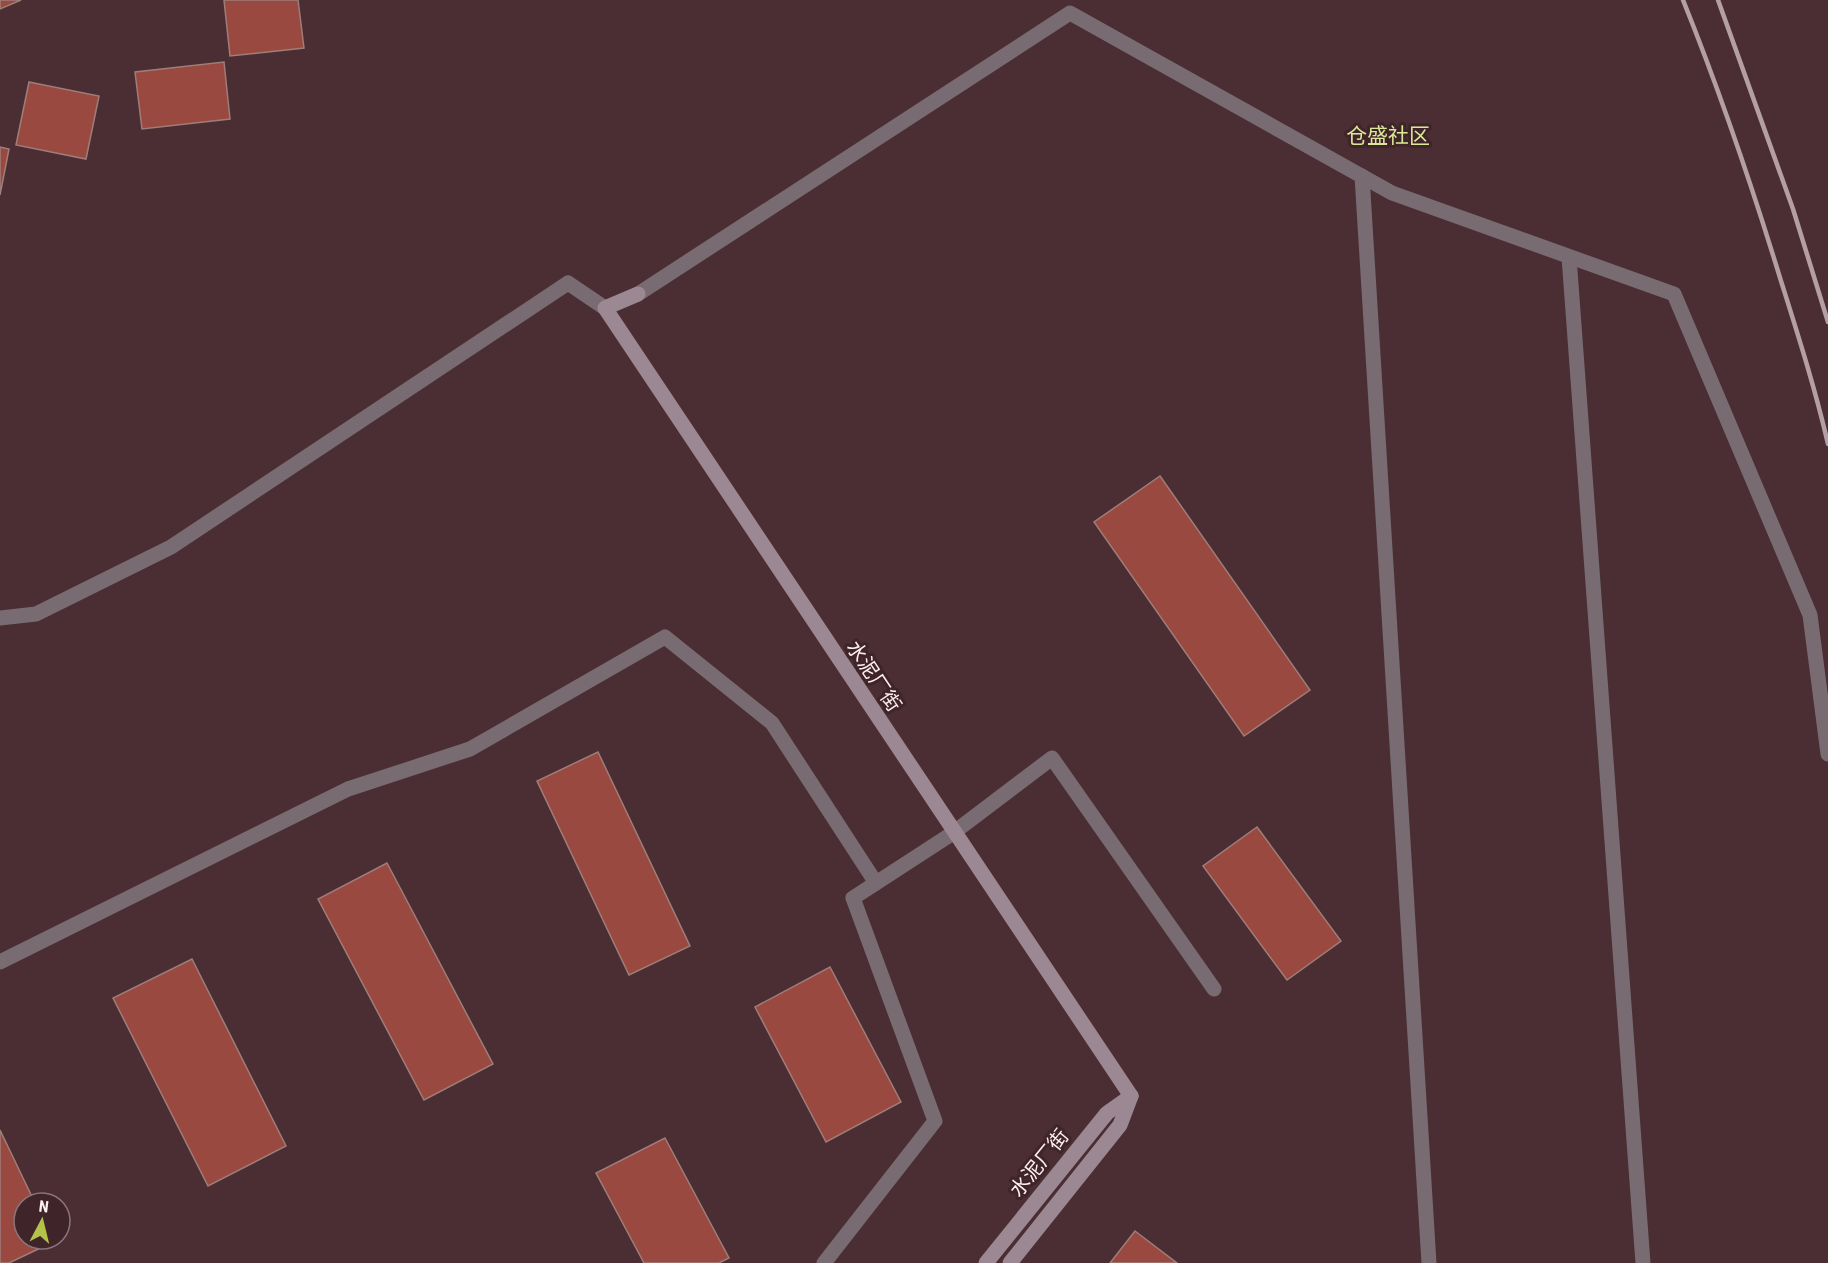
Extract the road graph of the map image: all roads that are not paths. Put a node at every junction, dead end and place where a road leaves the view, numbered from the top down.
1 (1362, 176) junction
2 (1569, 257) junction
3 (605, 308) junction
4 (0, 618) edge
5 (1828, 754) edge
6 (953, 833) junction
7 (876, 883) junction
8 (0, 962) edge
9 (1214, 989) dead end
10 (1131, 1096) junction
11 (824, 1263) edge
12 (986, 1263) edge
13 (1010, 1263) edge
14 (1429, 1263) edge
15 (1643, 1263) edge

1 - 2 street
1 - 3 street
1 - 14 street
2 - 5 street
2 - 15 street
3 - 4 street
3 - 6 street, 水泥厂街
6 - 7 street
6 - 9 street
6 - 10 street, 水泥厂街
7 - 8 street
7 - 11 street
10 - 12 street, 水泥厂街
10 - 13 street, 水泥厂街

